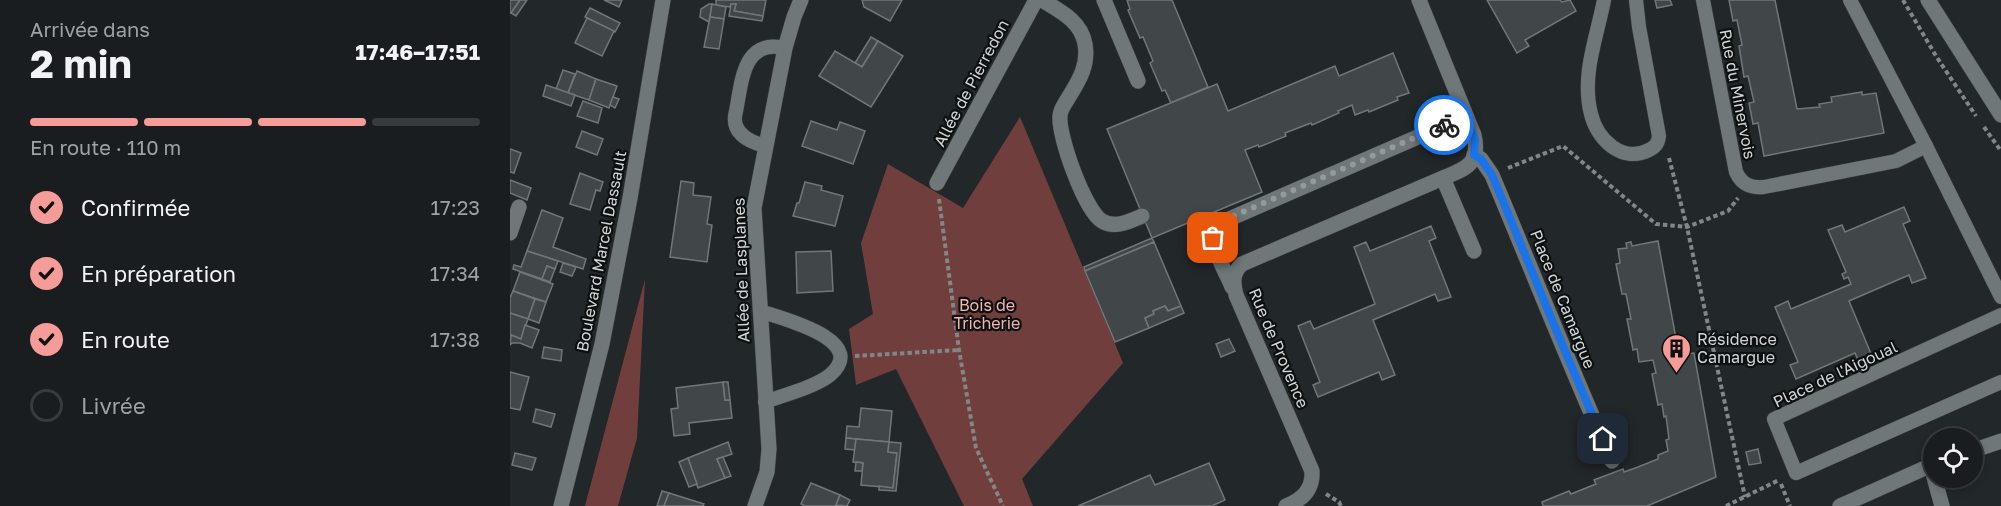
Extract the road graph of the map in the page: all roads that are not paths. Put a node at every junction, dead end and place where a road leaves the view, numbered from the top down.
1 (663, 0) edge
2 (801, 0) edge
3 (1036, 0) edge
4 (1042, 0) edge
5 (1104, 0) edge
6 (1419, 0) edge
7 (1604, 0) edge
8 (1636, 0) edge
9 (1702, 0) edge
10 (1850, 0) edge
11 (1928, 0) edge
12 (785, 48) junction
13 (1138, 81) dead end
14 (1466, 116) junction
15 (2001, 116) edge
16 (765, 146) junction
17 (1926, 146) junction
18 (1474, 155) junction
19 (1443, 178) junction
20 (937, 183) road end
21 (519, 207) dead end
22 (1142, 216) dead end
23 (510, 232) edge
24 (1474, 251) dead end
25 (1236, 295) junction
26 (2001, 297) edge
27 (760, 311) junction
28 (2001, 315) edge
29 (2001, 382) edge
30 (765, 402) junction
31 (2001, 441) edge
32 (1983, 447) edge
33 (1612, 461) dead end
34 (1923, 475) edge
35 (1937, 488) edge
36 (561, 506) edge
37 (755, 506) edge
38 (1286, 506) edge
39 (1840, 506) edge
40 (1942, 506) edge

1 - 36 street, Boulevard Marcel Dassault
2 - 12 street, Allée de Lasplanes
3 - 20 street, Allée de Pierredon
4 - 22 street
5 - 13 street
6 - 14 street
7 - 8 lane
9 - 17 lane, Rue du Minervois
10 - 17 lane
11 - 15 street
12 - 16 street, Allée de Lasplanes
12 - 16 lane
14 - 18 street
14 - 25 street
16 - 27 street, Allée de Lasplanes
17 - 26 lane
18 - 19 street, Rue de Provence
18 - 33 street, Place de Camargue
19 - 24 street
19 - 25 street, Rue de Provence
21 - 23 street
25 - 38 street, Rue de Provence
27 - 30 street, Allée de Lasplanes
27 - 30 lane
28 - 29 lane, Place de l'Aigoual
30 - 37 street, Allée de Lasplanes
31 - 32 street
34 - 39 street
35 - 40 street

